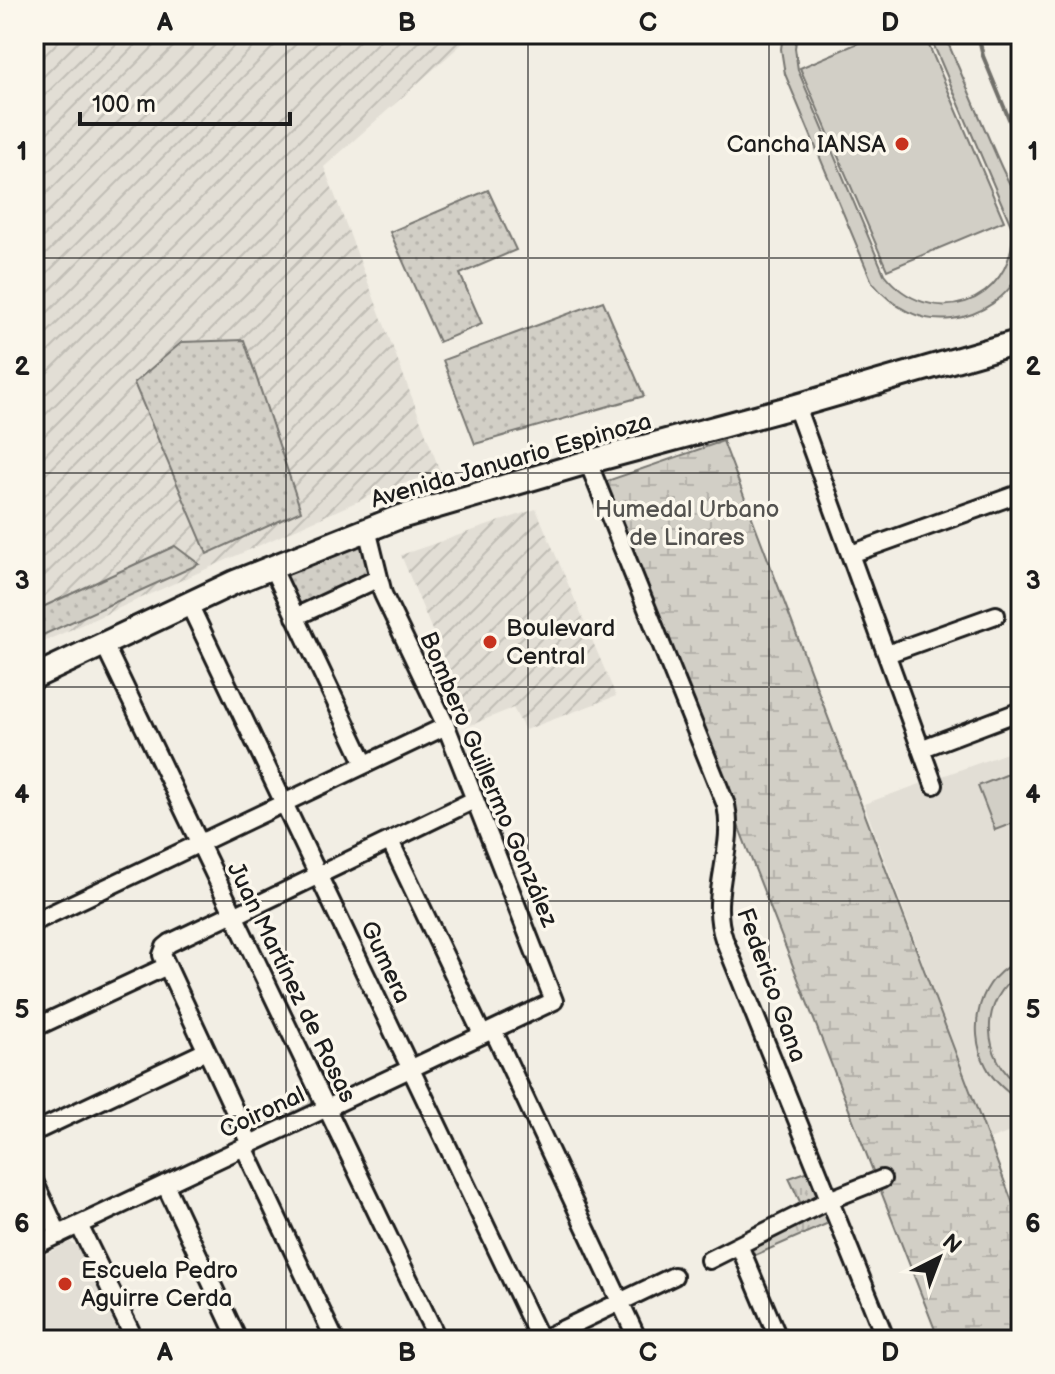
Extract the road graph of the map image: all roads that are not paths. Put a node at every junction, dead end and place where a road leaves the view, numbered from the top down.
1 (1021, 341) edge
2 (796, 406) junction
3 (588, 462) junction
4 (1021, 493) edge
5 (367, 529) junction
6 (851, 554) junction
7 (272, 567) junction
8 (379, 578) junction
9 (189, 604) junction
10 (996, 615) dead end
11 (295, 617) junction
12 (104, 644) junction
13 (887, 654) junction
14 (34, 677) edge
15 (1018, 712) dead end
16 (446, 726) junction
17 (923, 748) junction
18 (365, 764) junction
19 (934, 785) dead end
20 (474, 800) junction
21 (284, 803) junction
22 (390, 841) junction
23 (199, 843) junction
24 (318, 875) junction
25 (233, 914) junction
26 (34, 922) edge
27 (167, 966) junction
28 (554, 1001) joint
29 (34, 1028) edge
30 (488, 1032) junction
31 (206, 1051) junction
32 (410, 1068) junction
33 (327, 1108) junction
34 (34, 1132) edge
35 (247, 1146) junction
36 (882, 1179) dead end
37 (34, 1181) edge
38 (165, 1184) junction
39 (829, 1200) junction
40 (79, 1225) junction
41 (59, 1235) junction
42 (739, 1245) junction
43 (34, 1246) edge
44 (709, 1260) dead end
45 (674, 1276) dead end
46 (620, 1302) junction
47 (135, 1340) edge
48 (238, 1340) edge
49 (335, 1340) edge
50 (438, 1340) edge
51 (541, 1340) edge
52 (638, 1340) edge
53 (779, 1340) edge
54 (886, 1340) edge

1 - 2 main road, Avenida Januario Espinoza
2 - 3 main road, Avenida Januario Espinoza
2 - 6 street
3 - 5 main road, Avenida Januario Espinoza
3 - 39 street, Federico Gana
4 - 6 street
5 - 7 main road, Avenida Januario Espinoza
5 - 8 street, Bombero Guillermo González
6 - 13 street
7 - 9 main road, Avenida Januario Espinoza
7 - 11 street
8 - 11 street
8 - 16 street, Bombero Guillermo González
9 - 12 main road, Avenida Januario Espinoza
9 - 21 street, Gumera
10 - 13 street
11 - 18 street
12 - 14 main road, Avenida Januario Espinoza
12 - 23 street, Juan Martínez de Rosas
13 - 17 street
15 - 17 street
16 - 18 street
16 - 20 street, Bombero Guillermo González
17 - 19 street
18 - 21 street
20 - 22 street
20 - 28 street, Bombero Guillermo González
21 - 23 street
21 - 24 street, Gumera
22 - 24 street
22 - 30 street
23 - 25 street, Juan Martínez de Rosas
23 - 26 street
24 - 25 street
24 - 32 street, Gumera
25 - 27 street
25 - 33 street, Juan Martínez de Rosas
27 - 29 street
27 - 31 street
28 - 30 street, Coironal
30 - 32 street, Coironal
30 - 46 street
31 - 34 street
31 - 35 street
32 - 33 street, Coironal
32 - 51 street, Gumera
33 - 35 street, Coironal
33 - 50 street, Juan Martínez de Rosas
35 - 38 street, Coironal
35 - 49 street
36 - 39 street
37 - 41 street
38 - 40 street, Coironal
38 - 48 street
39 - 42 street
39 - 54 street, Federico Gana
40 - 41 street, Coironal
40 - 47 street
41 - 43 street, Coironal
42 - 44 street
42 - 53 street
45 - 46 street
46 - 51 street
46 - 52 street

